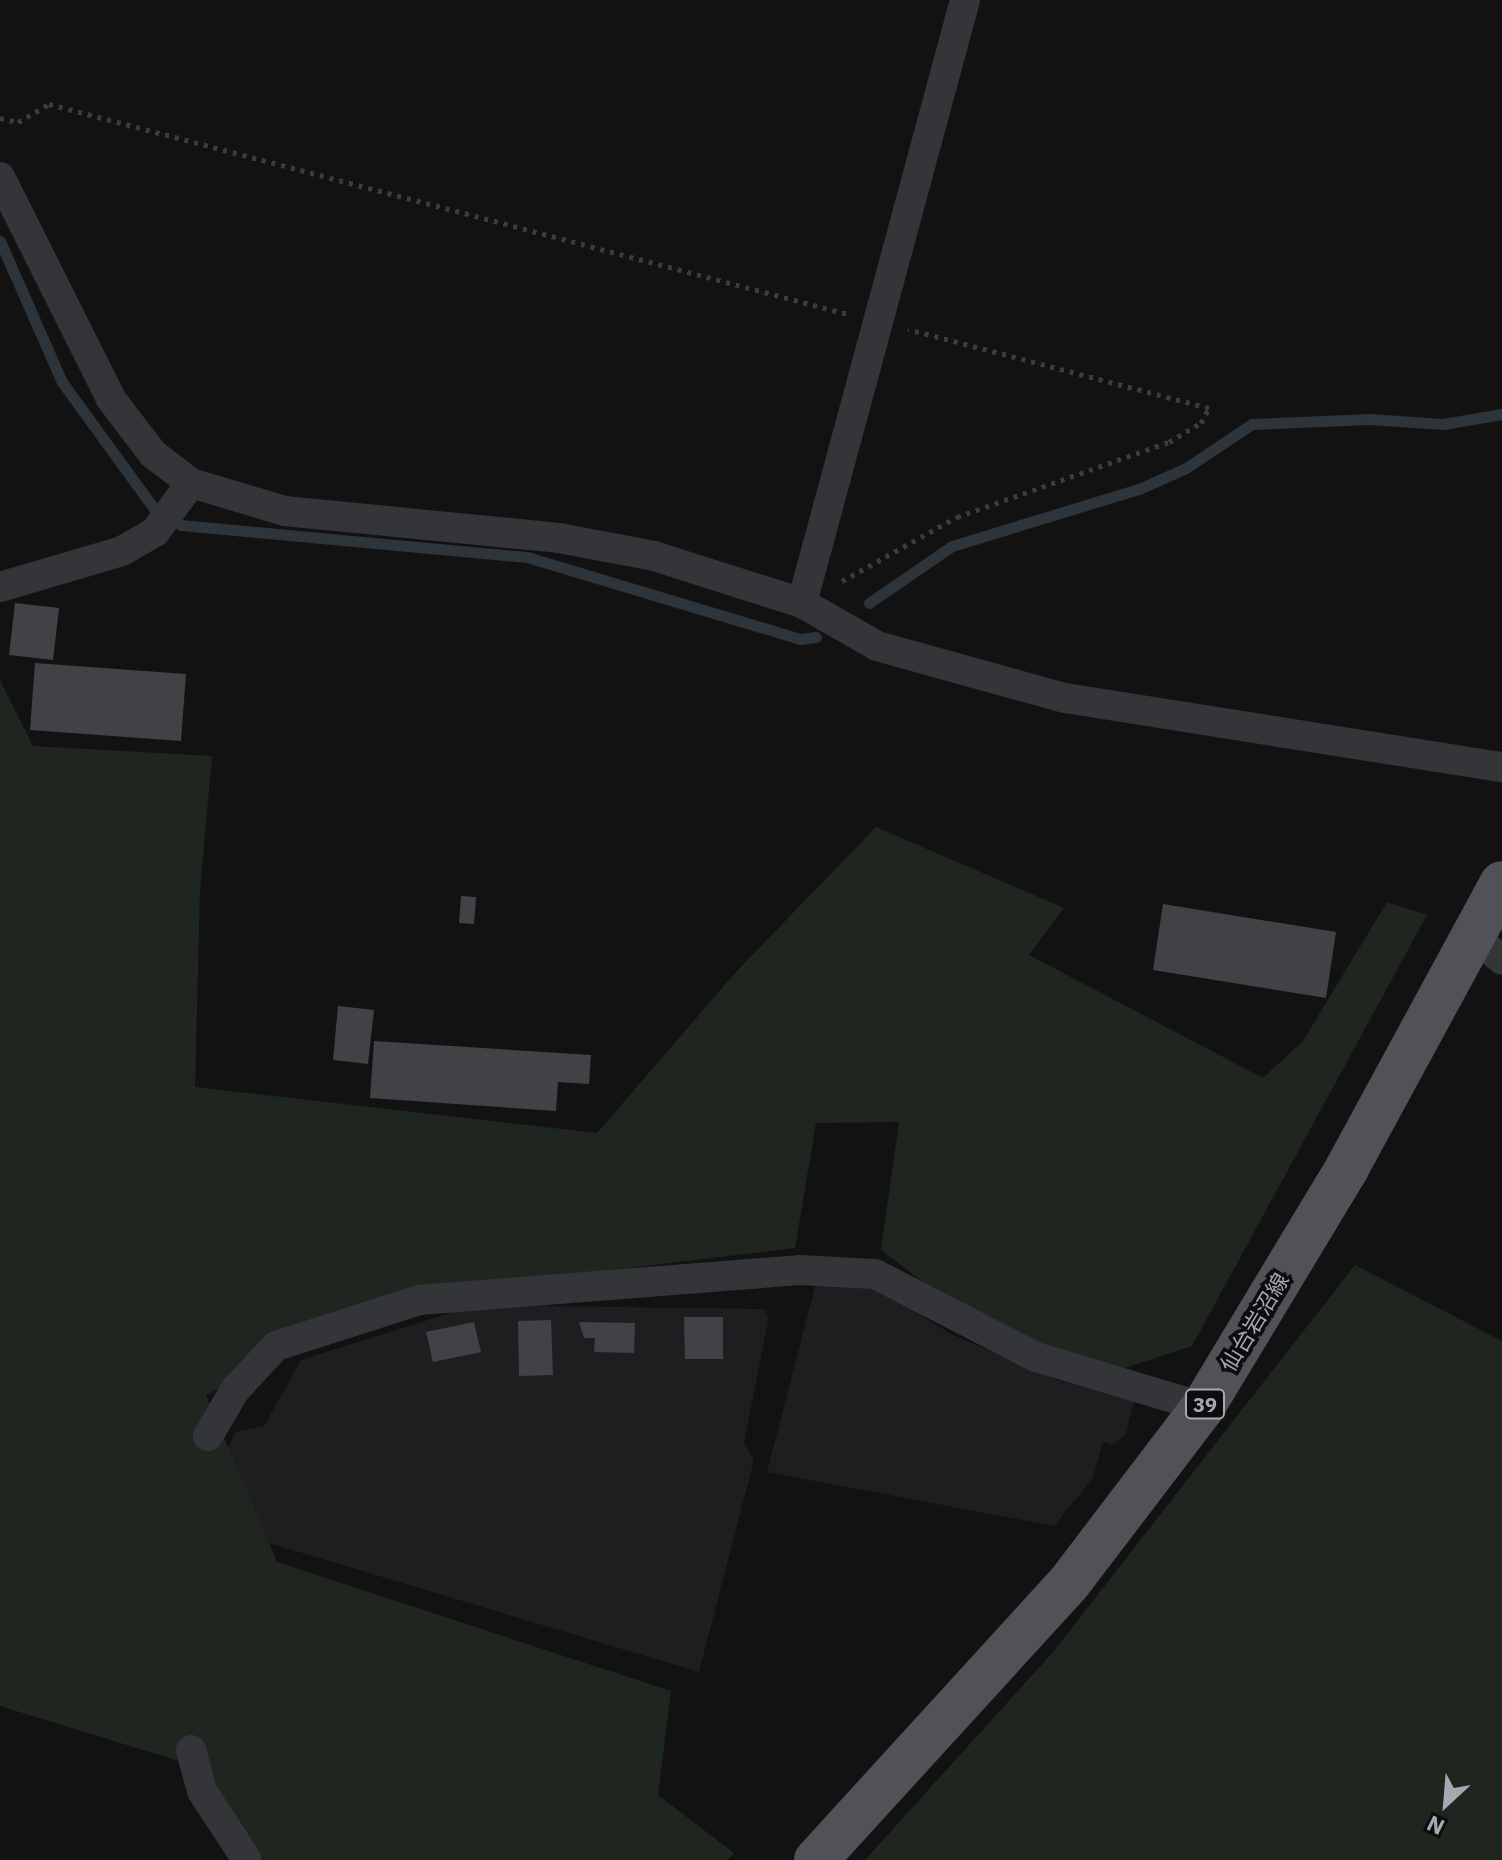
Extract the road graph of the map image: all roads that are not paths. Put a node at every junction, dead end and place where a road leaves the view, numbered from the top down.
1 (965, 0) edge
2 (0, 177) edge
3 (191, 483) junction
4 (0, 587) edge
5 (802, 603) junction
6 (1502, 767) edge
7 (1502, 883) edge
8 (1488, 948) edge
9 (1203, 1407) junction
10 (208, 1436) dead end
11 (191, 1750) dead end
12 (247, 1860) edge
13 (816, 1860) edge

1 - 5 street
2 - 3 street
3 - 4 street
3 - 5 street
5 - 6 street
7 - 8 main road, 仙台岩沼線 / 39
8 - 9 main road, 仙台岩沼線 / 39
9 - 10 street
9 - 13 main road, 仙台岩沼線 / 39
11 - 12 street

